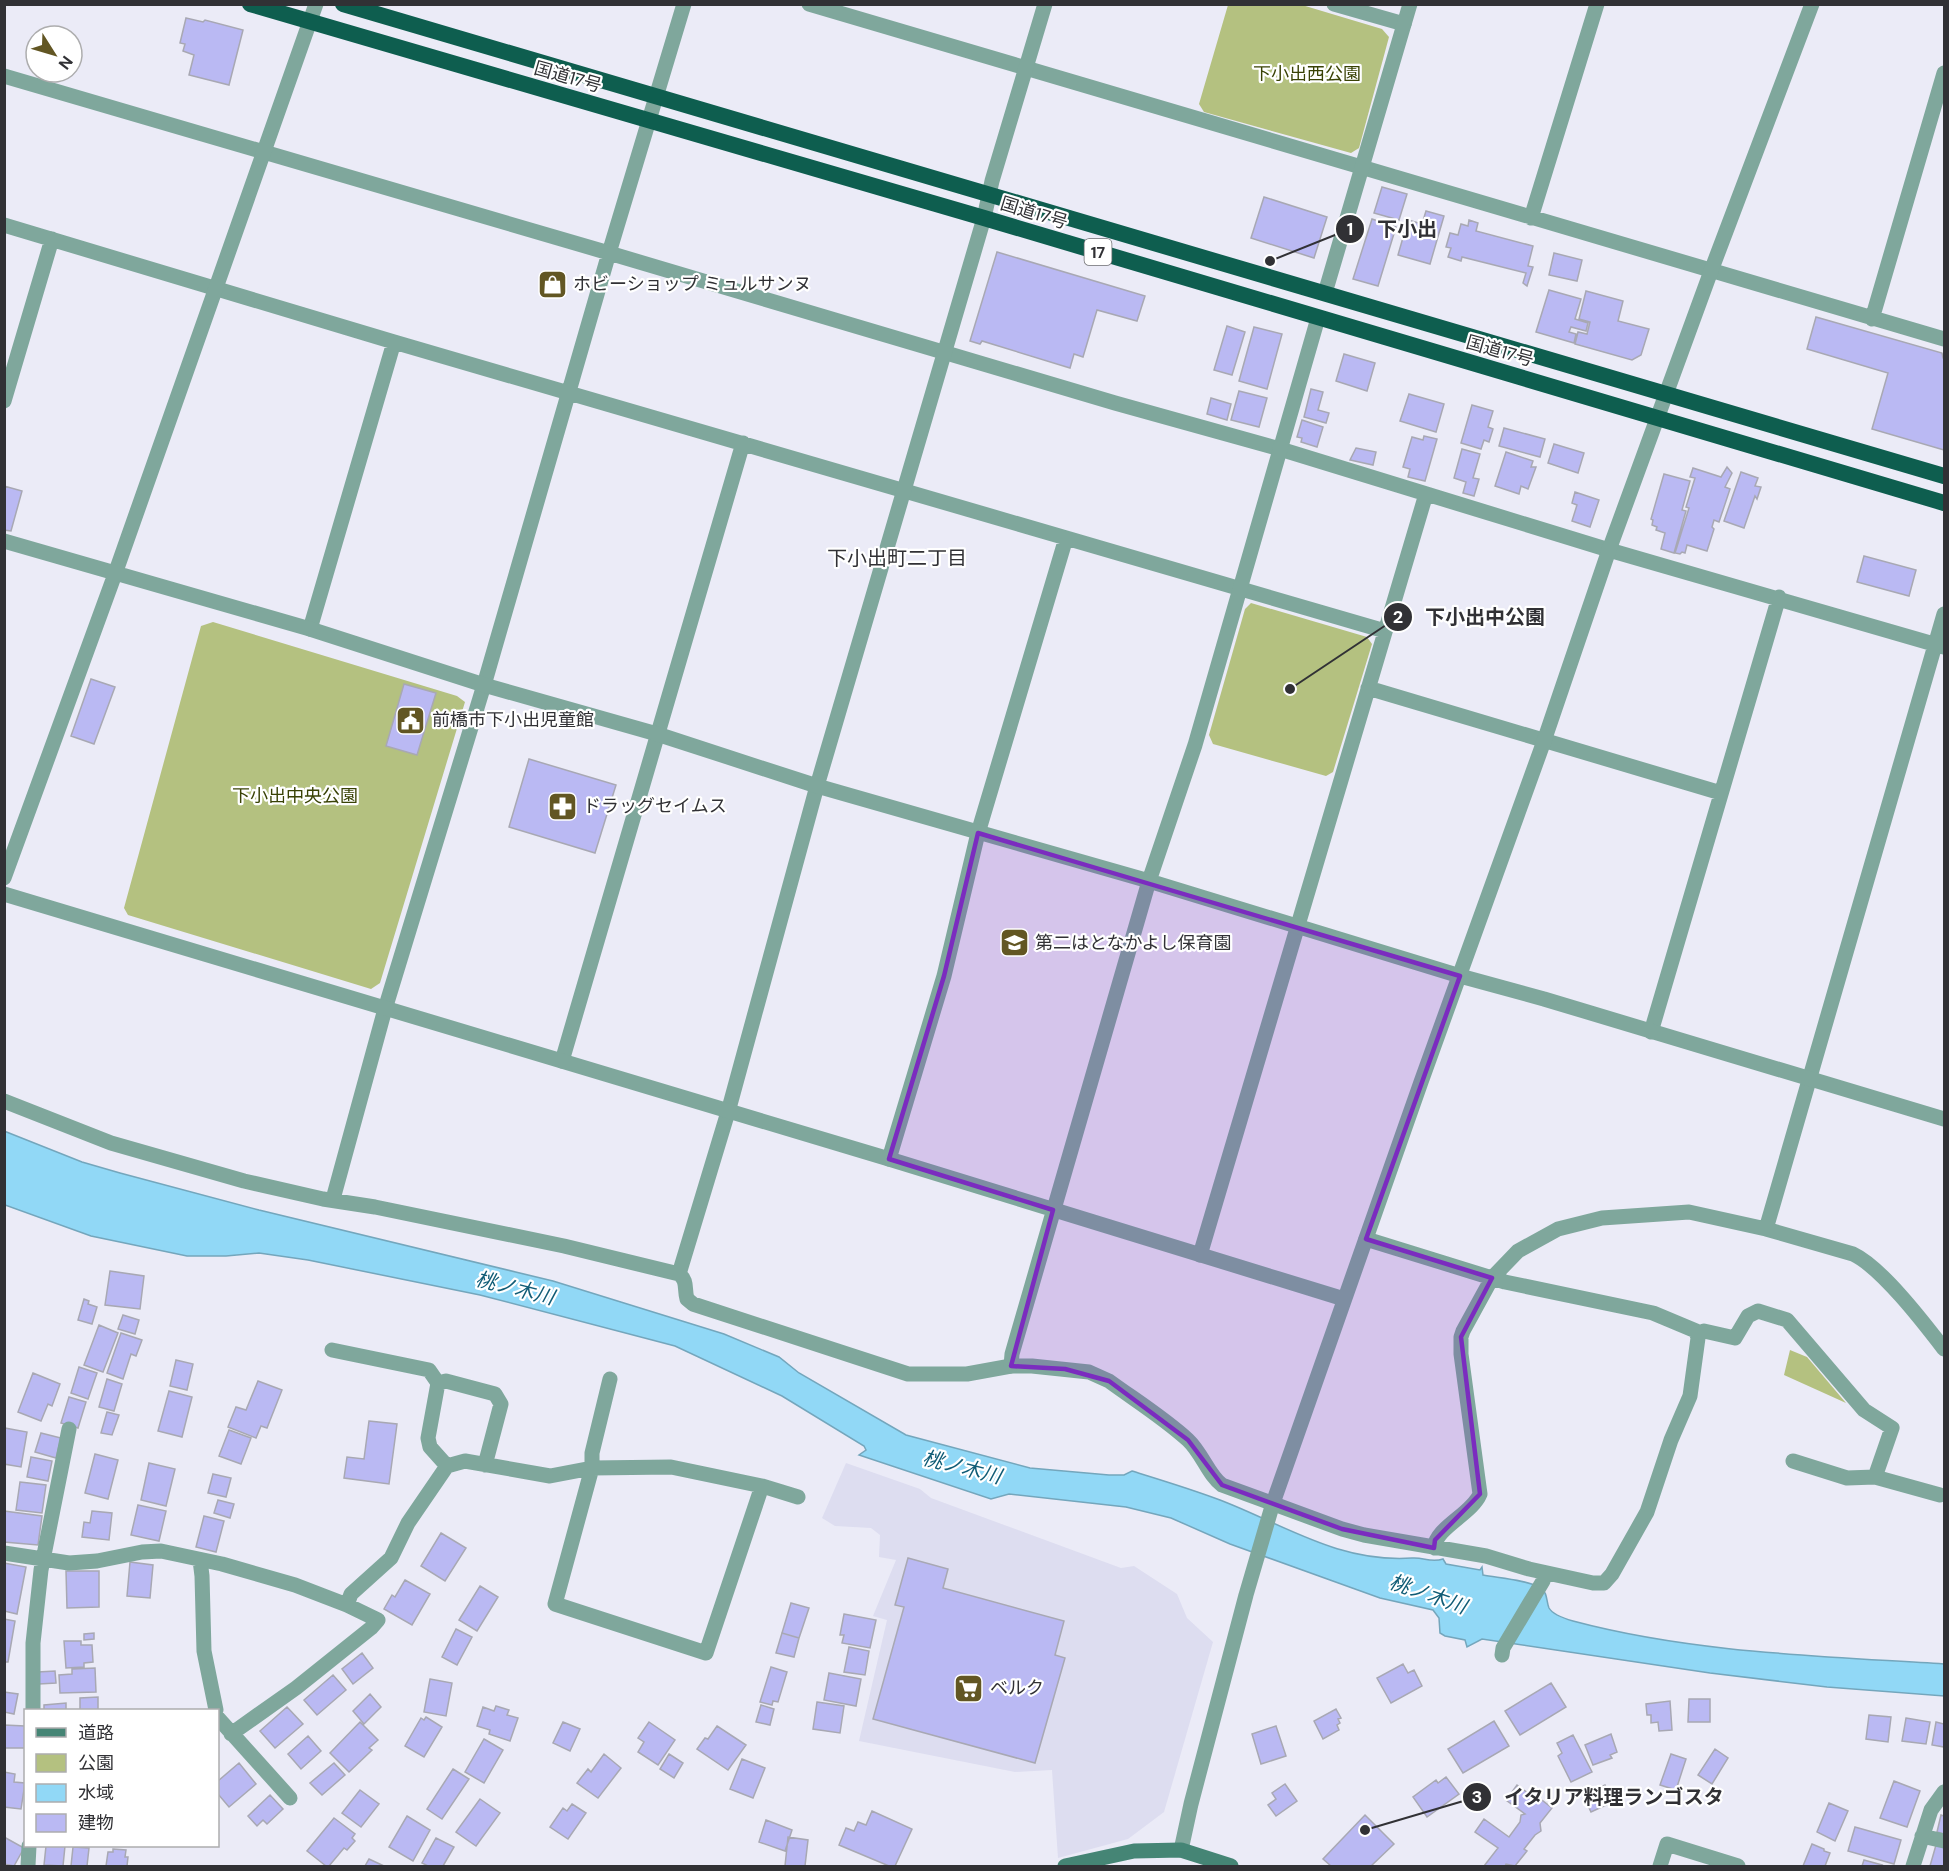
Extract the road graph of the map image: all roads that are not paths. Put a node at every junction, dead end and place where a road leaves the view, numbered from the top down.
1 (250, 4) edge
2 (316, 4) edge
3 (343, 4) edge
4 (684, 4) edge
5 (809, 4) edge
6 (1045, 4) edge
7 (1334, 4) edge
8 (1410, 4) edge
9 (1597, 4) edge
10 (1812, 4) edge
11 (309, 22) junction
12 (1404, 24) junction
13 (1026, 69) junction
14 (1944, 73) edge
15 (4, 76) edge
16 (656, 96) junction
17 (649, 122) junction
18 (265, 153) junction
19 (1362, 169) junction
20 (988, 195) junction
21 (984, 218) junction
22 (1531, 218) junction
23 (4, 225) edge
24 (52, 239) junction
25 (609, 253) junction
26 (1711, 271) junction
27 (215, 288) junction
28 (1324, 293) junction
29 (1318, 318) junction
30 (1872, 319) junction
31 (1944, 339) edge
32 (394, 342) junction
33 (944, 353) junction
34 (570, 392) junction
35 (1665, 395) junction
36 (4, 401) edge
37 (1657, 418) junction
38 (743, 443) junction
39 (1280, 449) junction
40 (1944, 476) edge
41 (903, 490) junction
42 (1426, 494) junction
43 (1944, 503) edge
44 (1066, 538) junction
45 (4, 541) edge
46 (1610, 550) junction
47 (115, 574) junction
48 (1239, 589) junction
49 (1779, 597) junction
50 (1944, 614) edge
51 (310, 629) junction
52 (1385, 631) junction
53 (1940, 645) edge
54 (484, 685) junction
55 (1368, 688) junction
56 (657, 734) junction
57 (1544, 741) junction
58 (816, 786) junction
59 (1722, 793) junction
60 (978, 833) junction
61 (4, 878) edge
62 (1149, 881) junction
63 (4, 894) edge
64 (1298, 927) junction
65 (1460, 976) junction
66 (385, 1009) junction
67 (1651, 1032) junction
68 (562, 1061) junction
69 (1809, 1079) junction
70 (4, 1101) edge
71 (728, 1112) junction
72 (1944, 1119) edge
73 (889, 1159) junction
74 (333, 1199) junction
75 (1053, 1210) junction
76 (1766, 1229) junction
77 (1366, 1239) junction
78 (1200, 1255) junction
79 (678, 1274) junction
80 (1492, 1278) junction
81 (1344, 1299) junction
82 (1698, 1334) junction
83 (1944, 1349) edge
84 (332, 1350) dead end
85 (1011, 1366) junction
86 (610, 1379) dead end
87 (438, 1383) junction
88 (69, 1429) dead end
89 (1793, 1461) dead end
90 (485, 1465) junction
91 (447, 1466) junction
92 (592, 1468) junction
93 (1875, 1477) junction
94 (762, 1486) junction
95 (1940, 1495) dead end
96 (798, 1497) dead end
97 (1272, 1507) junction
98 (1434, 1548) junction
99 (4, 1553) edge
100 (43, 1560) junction
101 (200, 1560) junction
102 (1544, 1577) junction
103 (347, 1605) junction
104 (1502, 1652) dead end
105 (33, 1709) edge
106 (216, 1709) edge
107 (219, 1719) edge
108 (231, 1734) junction
109 (1944, 1792) edge
110 (290, 1798) dead end
111 (1922, 1836) junction
112 (1944, 1841) edge
113 (29, 1847) edge
114 (1180, 1850) junction
115 (28, 1866) edge
116 (1065, 1866) edge
117 (1231, 1866) edge
118 (1660, 1866) edge
119 (1738, 1866) edge
120 (1913, 1866) edge

1 - 11 highway, 国道17号 / 17
2 - 11 street
3 - 16 highway, 国道17号 / 17
4 - 16 street
5 - 13 street
6 - 13 street
7 - 12 street
8 - 12 street
9 - 22 street
10 - 26 street
11 - 17 highway, 国道17号 / 17
11 - 18 street
12 - 19 street
13 - 19 street
13 - 20 street
14 - 30 street
15 - 18 street
16 - 17 street
16 - 20 highway, 国道17号 / 17
17 - 21 highway, 国道17号 / 17
17 - 25 street
18 - 25 street
18 - 27 street
19 - 22 street
19 - 28 street
20 - 21 street
20 - 28 highway, 国道17号 / 17
21 - 29 highway, 国道17号 / 17
21 - 33 street
22 - 26 street
23 - 24 street
24 - 27 street
24 - 36 street
25 - 33 street
25 - 34 street
26 - 30 street
26 - 35 street
27 - 32 street
27 - 47 street
28 - 35 highway, 国道17号 / 17
29 - 37 highway, 国道17号 / 17
29 - 39 street
30 - 31 street
32 - 34 street
32 - 51 street
33 - 39 street
33 - 41 street
34 - 38 street
34 - 54 street
35 - 37 street
35 - 40 highway, 国道17号 / 17
37 - 43 highway, 国道17号 / 17
37 - 46 street
38 - 41 street
38 - 56 street
39 - 42 street
39 - 48 street
41 - 44 street
41 - 58 street
42 - 46 street
42 - 52 street
44 - 48 street
44 - 60 street
45 - 47 street
46 - 49 street
46 - 57 street
47 - 51 street
47 - 61 street
48 - 52 street
48 - 62 street
49 - 53 street
49 - 59 street
50 - 53 street
51 - 54 street
52 - 55 street
53 - 69 street
54 - 56 street
54 - 66 street
55 - 57 street
55 - 64 street
56 - 58 street
56 - 68 street
57 - 59 street
57 - 65 street
58 - 60 street
58 - 71 street
59 - 67 street
60 - 62 street
60 - 73 street
62 - 64 street
62 - 75 street
63 - 66 street
64 - 65 street
64 - 78 street
65 - 67 street
65 - 77 street
66 - 68 street
66 - 74 street
67 - 69 street
68 - 71 street
69 - 72 street
69 - 76 street
70 - 74 street
71 - 73 street
71 - 79 street
73 - 75 street
74 - 79 street
75 - 78 street
75 - 85 street
76 - 80 street
76 - 83 street
77 - 80 street
77 - 81 street
78 - 81 street
79 - 85 street
80 - 82 street
80 - 98 street
81 - 97 street
82 - 93 street
82 - 102 street
84 - 87 street
85 - 97 street
86 - 92 street
87 - 90 street
87 - 91 street
88 - 100 street
89 - 93 street
90 - 91 street
90 - 92 street
91 - 103 street
92 - 94 street
92 - 94 street
93 - 95 street
94 - 96 street
97 - 98 street
97 - 114 street
98 - 102 street
99 - 100 street
100 - 101 street
100 - 105 street
101 - 103 street
101 - 106 street
102 - 104 street
103 - 108 street
107 - 108 street
108 - 110 street
109 - 111 street
111 - 112 street
111 - 120 street
113 - 115 street
114 - 116 main road
114 - 117 main road
118 - 119 street

